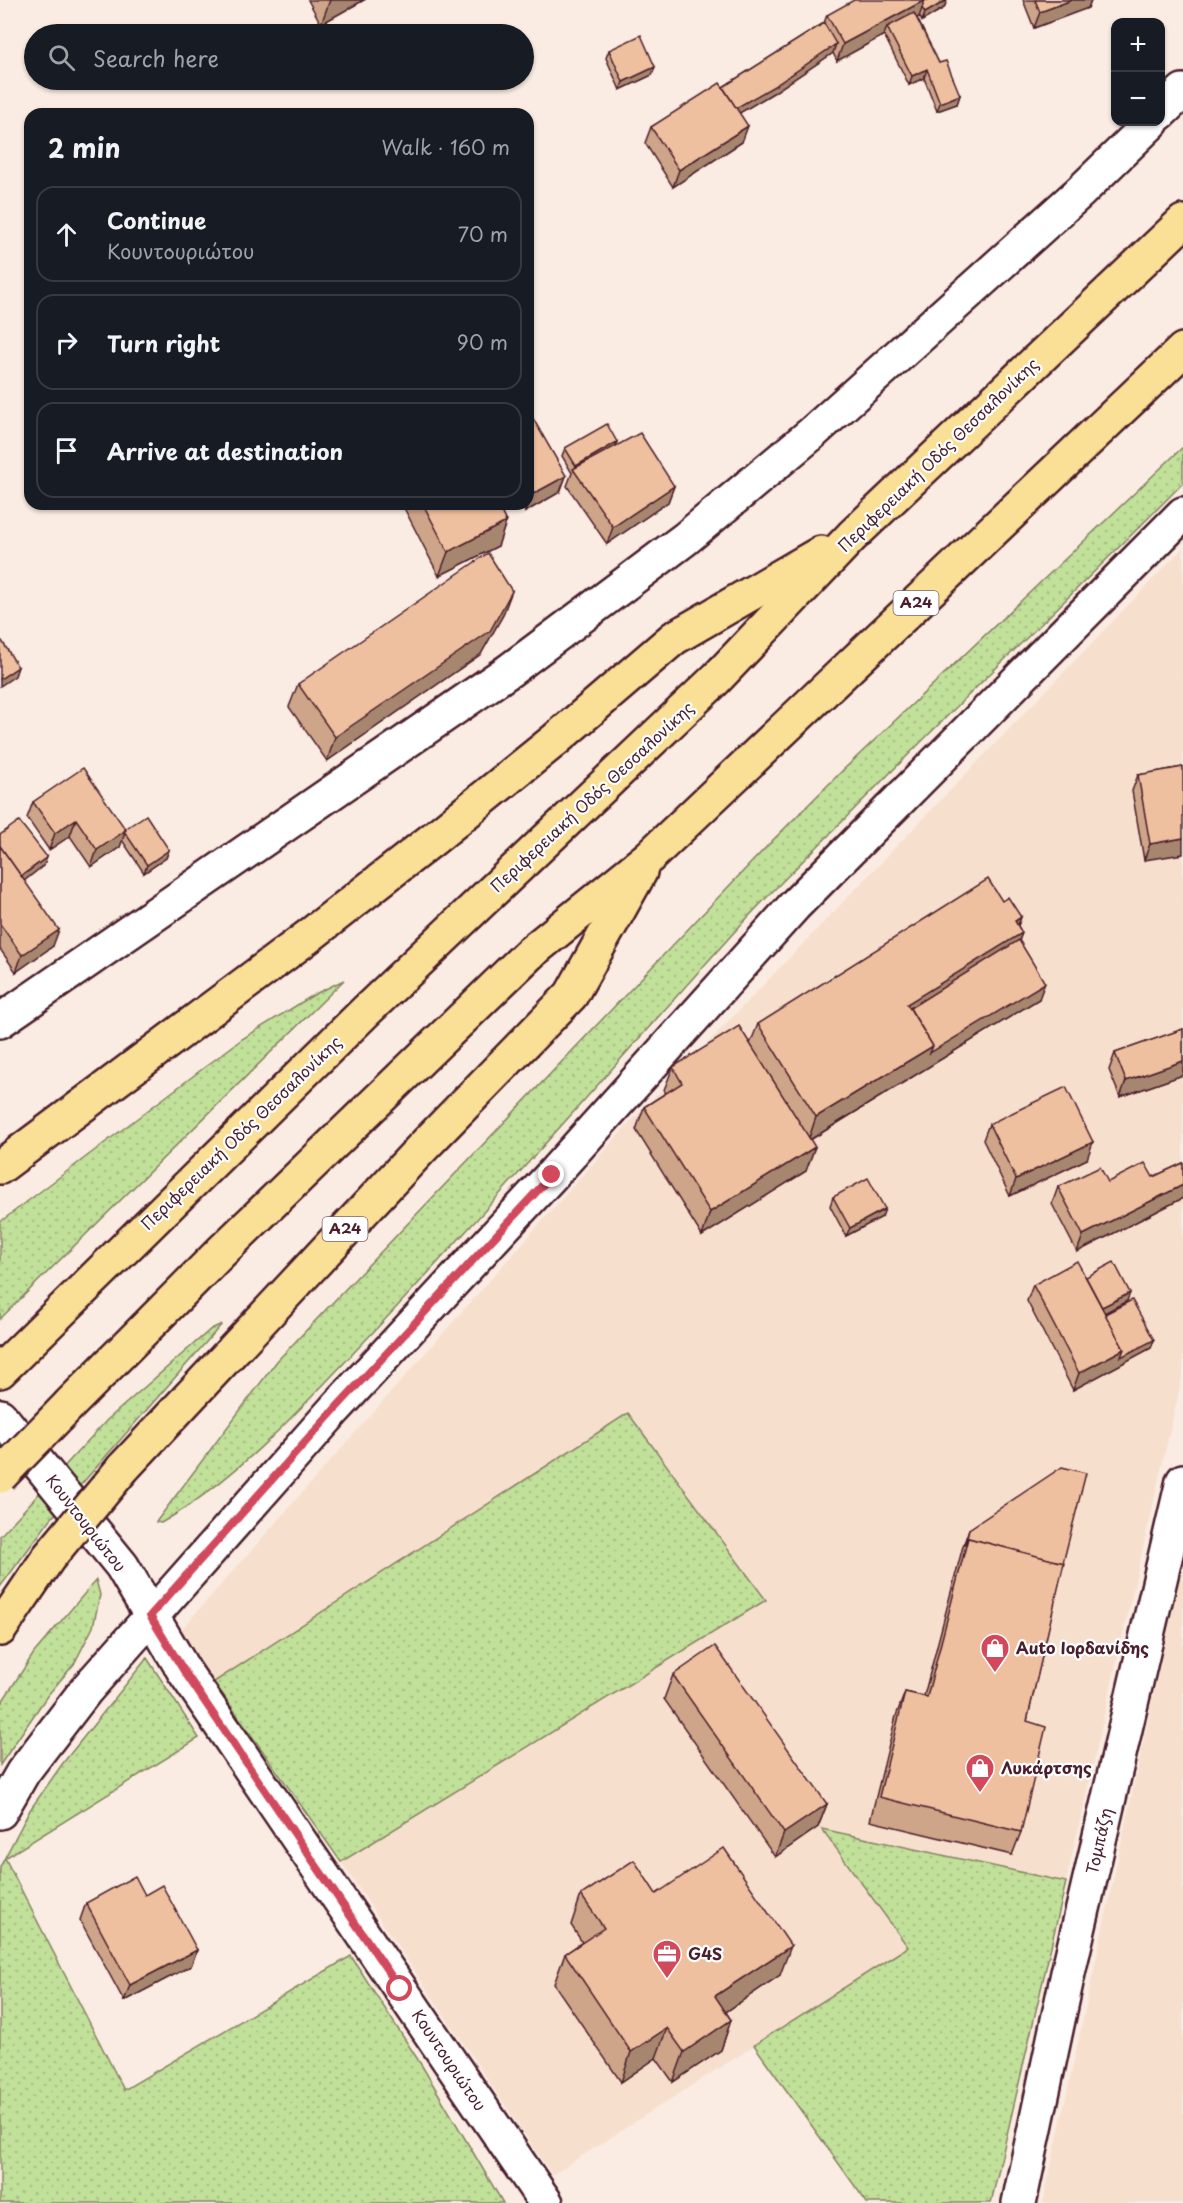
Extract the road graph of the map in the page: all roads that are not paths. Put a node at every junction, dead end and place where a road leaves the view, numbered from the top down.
1 (1183, 91) edge
2 (1165, 109) edge
3 (1148, 126) edge
4 (1183, 222) edge
5 (1183, 350) edge
6 (1183, 514) edge
7 (852, 536) junction
8 (649, 857) junction
9 (0, 1021) edge
10 (0, 1167) edge
11 (0, 1371) edge
12 (0, 1416) edge
13 (0, 1476) edge
14 (1183, 1480) edge
15 (150, 1616) junction
16 (0, 1629) edge
17 (0, 1812) edge
18 (546, 2203) edge
19 (1018, 2203) edge

1 - 2 street
3 - 9 street
4 - 7 highway, Περιφερειακή Οδός Θεσσαλονίκης
5 - 8 highway, Α24
6 - 15 street
7 - 10 highway
7 - 11 highway, Περιφερειακή Οδός Θεσσαλονίκης
8 - 13 highway, bridge
8 - 16 highway, Α24, bridge
12 - 15 street, Κουντουριώτου
14 - 19 street, Τομπάζη
15 - 17 street
15 - 18 street, Κουντουριώτου

